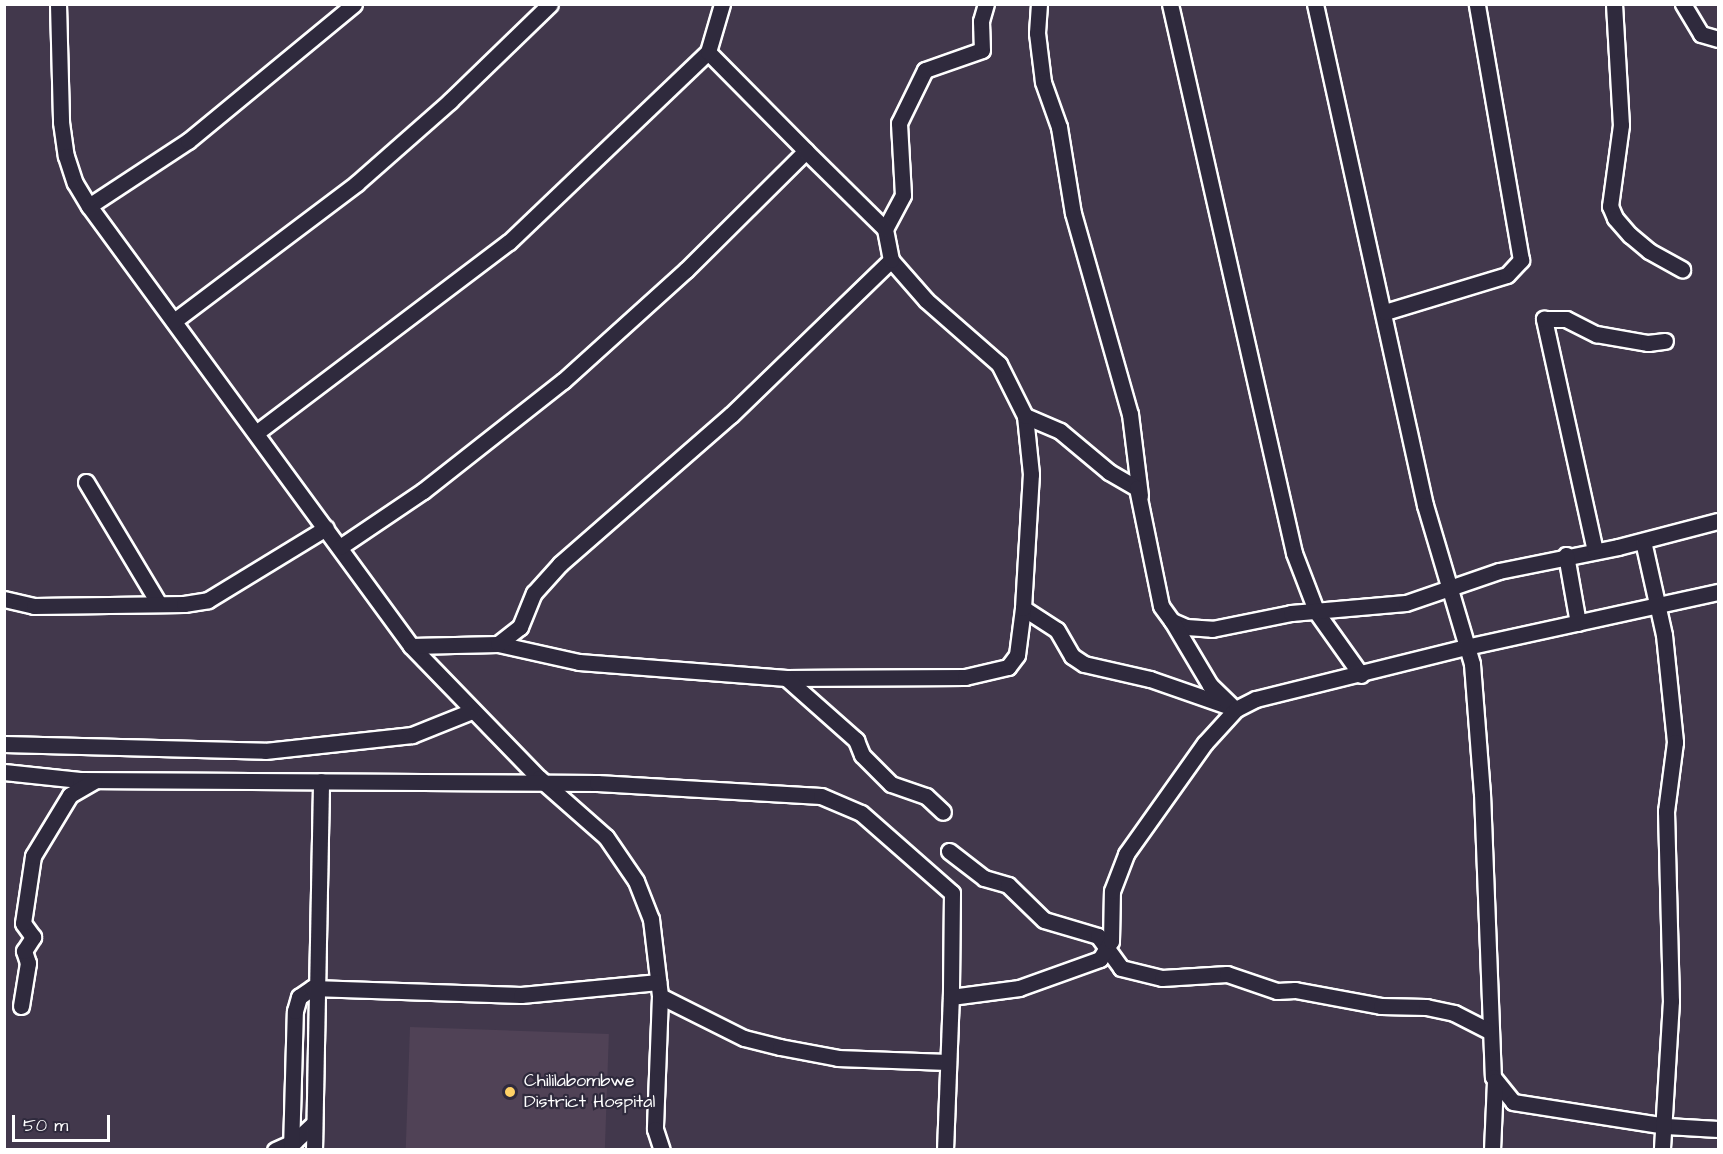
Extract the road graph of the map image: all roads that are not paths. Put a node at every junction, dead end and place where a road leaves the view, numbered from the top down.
1 (58, 4) edge
2 (354, 4) edge
3 (550, 4) edge
4 (722, 4) edge
5 (986, 4) edge
6 (1039, 4) edge
7 (1170, 4) edge
8 (1315, 4) edge
9 (1478, 4) edge
10 (1614, 4) edge
11 (1683, 4) edge
12 (1719, 39) edge
13 (708, 52) junction
14 (806, 151) junction
15 (89, 206) junction
16 (885, 229) junction
17 (891, 260) junction
18 (1682, 269) dead end
19 (1385, 312) junction
20 (174, 321) junction
21 (1665, 341) dead end
22 (1025, 416) junction
23 (256, 433) junction
24 (86, 482) dead end
25 (1140, 495) junction
26 (1719, 521) edge
27 (326, 528) junction
28 (1643, 541) junction
29 (340, 547) junction
30 (1595, 551) junction
31 (1566, 555) junction
32 (1449, 586) junction
33 (1719, 591) edge
34 (4, 599) edge
35 (159, 604) junction
36 (1659, 605) junction
37 (1023, 608) junction
38 (1317, 613) junction
39 (1172, 621) junction
40 (1578, 622) junction
41 (498, 644) junction
42 (411, 646) junction
43 (1466, 647) junction
44 (1361, 675) junction
45 (786, 678) junction
46 (1236, 709) junction
47 (472, 711) junction
48 (4, 744) edge
49 (4, 772) edge
50 (95, 780) junction
51 (321, 781) junction
52 (545, 783) junction
53 (943, 812) dead end
54 (949, 851) dead end
55 (1106, 950) junction
56 (317, 988) junction
57 (659, 989) junction
58 (951, 997) junction
59 (21, 1006) dead end
60 (1489, 1030) junction
61 (947, 1062) junction
62 (1495, 1080) junction
63 (314, 1123) junction
64 (1666, 1126) junction
65 (1719, 1130) edge
66 (291, 1146) edge
67 (275, 1149) edge
68 (314, 1149) edge
69 (662, 1149) edge
70 (945, 1149) edge
71 (1492, 1149) edge
72 (1662, 1149) edge

1 - 15 street
2 - 15 street
3 - 20 street
4 - 13 street
5 - 16 street
6 - 25 street
7 - 38 street
8 - 19 street
9 - 19 street
10 - 18 street
11 - 12 street
13 - 14 street
13 - 23 street
14 - 16 street
14 - 29 street
15 - 20 street
16 - 17 street
17 - 22 street
17 - 41 street
19 - 32 street
20 - 23 street
21 - 30 street
22 - 25 street
22 - 37 street
23 - 27 street
24 - 35 street
25 - 39 street
26 - 28 street
27 - 29 street
27 - 35 street
28 - 30 street
28 - 36 street
29 - 42 street
30 - 31 street
31 - 32 street
31 - 40 street
32 - 38 street
32 - 43 street
33 - 36 street
34 - 35 street
36 - 40 street
36 - 64 street
37 - 45 street
37 - 46 street
38 - 39 street
38 - 44 street
39 - 46 street
40 - 43 street
41 - 42 street
41 - 45 street
42 - 47 street
43 - 44 street
43 - 60 street
44 - 46 street
45 - 53 street
46 - 55 street
47 - 48 street
47 - 52 street
49 - 50 street
50 - 51 street
50 - 59 street
51 - 52 street
51 - 56 street
52 - 57 street
52 - 58 street
54 - 55 street
55 - 58 street
55 - 60 street
56 - 57 street
56 - 63 street
56 - 66 street
57 - 61 street
57 - 69 street
58 - 61 street
60 - 62 street
61 - 70 street
62 - 64 street
62 - 71 street
63 - 66 street
63 - 68 street
64 - 65 street
64 - 72 street
66 - 67 street

